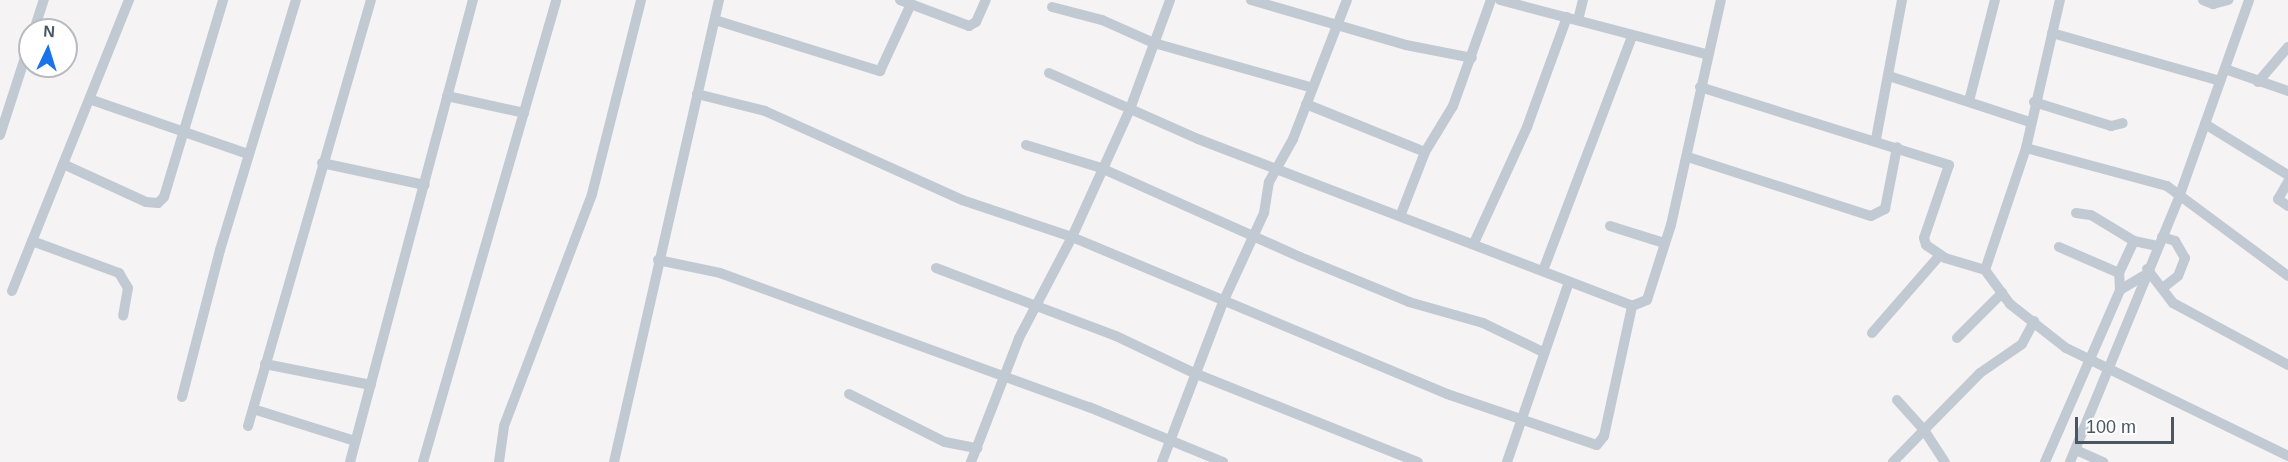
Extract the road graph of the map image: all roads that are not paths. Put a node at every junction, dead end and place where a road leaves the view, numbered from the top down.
1 (44, 0) edge
2 (129, 0) edge
3 (223, 0) edge
4 (296, 0) edge
5 (371, 0) edge
6 (473, 0) edge
7 (556, 0) edge
8 (641, 0) edge
9 (719, 0) edge
10 (986, 0) edge
11 (1170, 0) edge
12 (1251, 0) edge
13 (1347, 0) edge
14 (1491, 0) edge
15 (1500, 0) edge
16 (1583, 0) edge
17 (1721, 0) edge
18 (1902, 0) edge
19 (1995, 0) edge
20 (2060, 0) edge
21 (2203, 0) edge
22 (2228, 0) edge
23 (2249, 0) edge
24 (906, 2) edge
25 (929, 6) edge
26 (1052, 7) dead end
27 (38, 18) edge
28 (1573, 18) junction
29 (715, 20) junction
30 (1338, 25) junction
31 (2052, 33) junction
32 (1632, 36) junction
33 (1154, 44) junction
34 (2288, 47) edge
35 (1706, 54) junction
36 (1472, 58) junction
37 (2225, 69) junction
38 (1049, 73) dead end
39 (1889, 76) junction
40 (18, 78) edge
41 (2220, 81) junction
42 (2258, 82) junction
43 (1700, 87) junction
44 (1313, 88) junction
45 (2288, 91) edge
46 (697, 94) junction
47 (447, 96) junction
48 (92, 100) junction
49 (1969, 101) junction
50 (2034, 102) junction
51 (1306, 104) junction
52 (1130, 109) junction
53 (524, 112) junction
54 (2030, 122) junction
55 (2123, 123) dead end
56 (2205, 124) junction
57 (182, 134) junction
58 (0, 135) edge
59 (1876, 139) junction
60 (1026, 145) dead end
61 (1897, 147) junction
62 (2026, 148) junction
63 (1425, 152) junction
64 (248, 154) junction
65 (1688, 157) junction
66 (322, 163) junction
67 (63, 164) junction
68 (1280, 167) junction
69 (1101, 168) junction
70 (2287, 175) edge
71 (425, 185) junction
72 (2179, 197) junction
73 (2288, 206) edge
74 (2076, 213) dead end
75 (1401, 214) junction
76 (1610, 226) dead end
77 (1256, 234) junction
78 (1072, 237) junction
79 (32, 241) junction
80 (2134, 241) junction
81 (2160, 242) junction
82 (1474, 243) junction
83 (1664, 243) junction
84 (2059, 247) dead end
85 (1940, 255) junction
86 (658, 260) junction
87 (936, 268) dead end
88 (1544, 268) junction
89 (1985, 270) junction
90 (2145, 272) junction
91 (2119, 273) junction
92 (2288, 276) edge
93 (1568, 285) junction
94 (2164, 287) junction
95 (2120, 290) junction
96 (12, 291) dead end
97 (2002, 292) junction
98 (1224, 300) junction
99 (1037, 306) junction
100 (1632, 306) junction
101 (123, 316) dead end
102 (2034, 321) junction
103 (1872, 333) dead end
104 (1957, 338) dead end
105 (1544, 352) junction
106 (2086, 360) junction
107 (265, 364) junction
108 (2288, 365) edge
109 (2107, 371) junction
110 (1194, 373) junction
111 (1005, 375) junction
112 (371, 385) junction
113 (849, 394) dead end
114 (182, 397) dead end
115 (1897, 400) dead end
116 (253, 409) junction
117 (1521, 422) junction
118 (248, 426) dead end
119 (1924, 430) junction
120 (1170, 439) junction
121 (356, 441) junction
122 (977, 448) junction
123 (2076, 450) junction
124 (2286, 451) edge
125 (350, 462) edge
126 (423, 462) edge
127 (498, 462) edge
128 (614, 462) edge
129 (971, 462) edge
130 (1162, 462) edge
131 (1223, 462) edge
132 (1418, 462) edge
133 (1507, 462) edge
134 (1893, 462) edge
135 (1945, 462) edge
136 (2045, 462) edge
137 (2070, 462) edge
138 (2103, 462) edge

1 - 27 street
2 - 48 street
3 - 57 street
4 - 64 street
5 - 66 street
6 - 47 street
7 - 53 street
8 - 127 street
9 - 29 street
10 - 25 street
11 - 33 street
12 - 30 street
13 - 30 street
14 - 36 street
15 - 28 street
16 - 28 street
17 - 35 street
18 - 39 street
19 - 49 street
20 - 31 street
21 - 22 street
23 - 37 street
24 - 25 street
24 - 29 street
26 - 33 street
28 - 32 street
28 - 82 street
29 - 46 street
30 - 36 street
30 - 44 street
31 - 41 street
31 - 50 street
32 - 35 street
32 - 88 street
33 - 44 street
33 - 52 street
34 - 42 street
35 - 43 street
36 - 63 street
37 - 41 street
37 - 42 street
38 - 52 street
39 - 49 street
39 - 59 street
40 - 58 street
41 - 56 street
42 - 45 street
43 - 59 street
43 - 65 street
44 - 51 street
46 - 78 street
46 - 86 street
47 - 53 street
47 - 71 street
48 - 57 street
48 - 67 street
49 - 54 street
50 - 54 street
50 - 55 street
51 - 63 street
51 - 68 street
52 - 68 street
52 - 69 street
53 - 126 street
54 - 62 street
56 - 70 street
56 - 72 street
57 - 64 street
57 - 67 street
59 - 61 street
60 - 69 street
61 - 65 street
61 - 85 street
62 - 72 street
62 - 89 street
63 - 75 street
64 - 114 street
65 - 83 street
66 - 71 street
66 - 107 street
67 - 79 street
68 - 75 street
68 - 77 street
69 - 77 street
69 - 78 street
70 - 73 street
71 - 112 street
72 - 81 street
72 - 92 street
74 - 80 street
75 - 82 street
76 - 83 street
77 - 98 street
77 - 105 street
78 - 98 street
78 - 99 street
79 - 96 street
79 - 101 street
80 - 81 street
80 - 91 street
81 - 90 street
81 - 94 street
82 - 88 street
83 - 100 street
84 - 91 street
85 - 89 street
85 - 103 street
86 - 111 street
86 - 128 street
87 - 99 street
88 - 93 street
89 - 97 street
90 - 94 street
90 - 95 street
90 - 109 street
91 - 95 street
93 - 100 street
93 - 105 street
94 - 108 street
95 - 106 street
97 - 102 street
97 - 104 street
98 - 110 street
98 - 117 street
99 - 110 street
99 - 111 street
100 - 117 street
102 - 106 street
102 - 119 street
105 - 117 street
106 - 109 street
106 - 136 street
107 - 112 street
107 - 116 street
109 - 123 street
109 - 124 street
110 - 120 street
110 - 132 street
111 - 120 street
111 - 122 street
112 - 121 street
113 - 122 street
115 - 119 street
116 - 118 street
116 - 121 street
117 - 133 street
119 - 134 street
119 - 135 street
120 - 130 street
120 - 131 street
121 - 125 street
122 - 129 street
123 - 137 street
123 - 138 street

